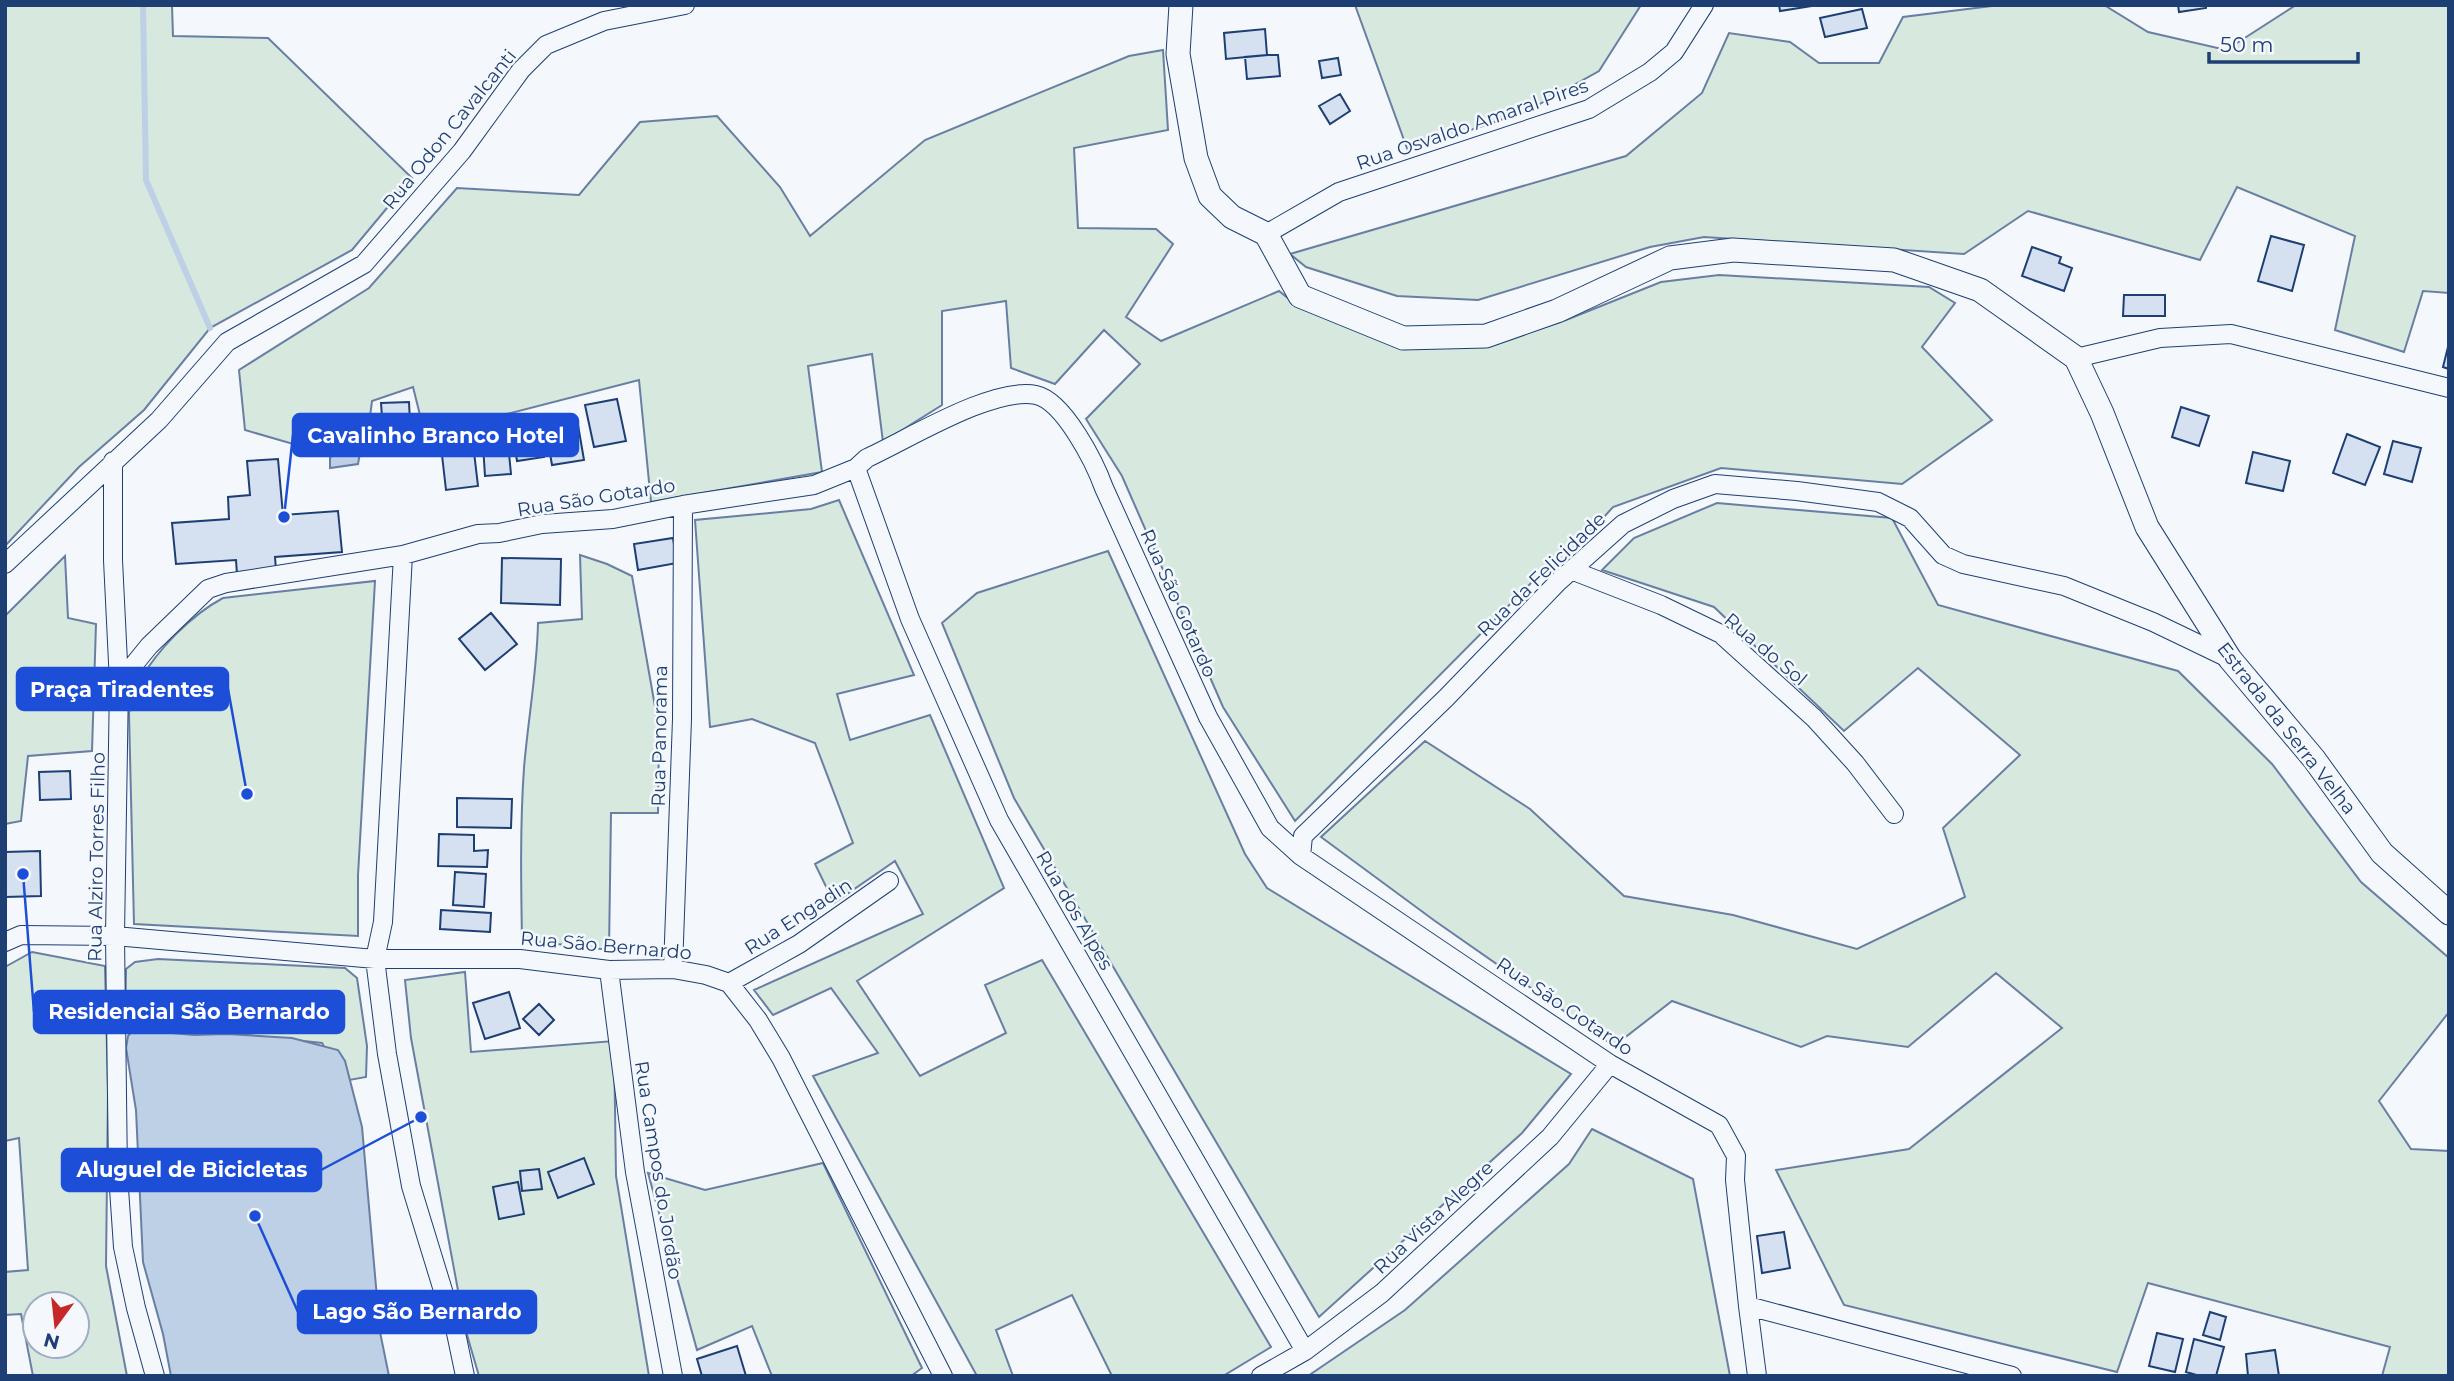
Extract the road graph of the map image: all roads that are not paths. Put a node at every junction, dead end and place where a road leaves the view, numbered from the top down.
1 (685, 5) edge
2 (1181, 5) edge
3 (1704, 5) edge
4 (1266, 234) junction
5 (2077, 358) junction
6 (2449, 388) edge
7 (113, 461) junction
8 (856, 468) junction
9 (682, 505) junction
10 (403, 555) junction
11 (5, 564) edge
12 (1571, 570) junction
13 (2230, 659) junction
14 (119, 683) junction
15 (1894, 814) dead end
16 (1301, 856) junction
17 (889, 881) dead end
18 (2449, 913) edge
19 (115, 936) junction
20 (5, 943) edge
21 (375, 959) junction
22 (673, 969) junction
23 (609, 970) junction
24 (729, 983) junction
25 (1611, 1064) junction
26 (1748, 1307) junction
27 (1305, 1351) junction
28 (155, 1376) edge
29 (465, 1376) edge
30 (673, 1376) edge
31 (943, 1376) edge
32 (1261, 1376) edge
33 (1758, 1376) edge
34 (2012, 1376) edge

1 - 7 street, Rua Odon Cavalcanti
2 - 4 street
3 - 4 street, Rua Osvaldo Amaral Pires
4 - 5 street
5 - 6 street
5 - 13 street, Estrada da Serra Velha
7 - 11 street, Rua Odon Cavalcanti
7 - 14 street, Rua Alziro Torres Filho
8 - 9 street, Rua São Gotardo
8 - 16 street, Rua São Gotardo
8 - 27 street, Rua dos Alpes
9 - 10 street, Rua São Gotardo
9 - 22 street, Rua Panorama
10 - 14 street, Rua São Gotardo
10 - 21 street
12 - 13 street, Rua da Felicidade
12 - 15 street, Rua do Sol
12 - 16 street, Rua da Felicidade
13 - 18 street, Estrada da Serra Velha
14 - 19 street, Rua Alziro Torres Filho
16 - 25 street, Rua São Gotardo
17 - 24 street, Rua Engadin
19 - 20 street, Rua São Bernardo
19 - 21 street, Rua São Bernardo
19 - 28 street, Rua Alziro Torres Filho
21 - 23 street, Rua São Bernardo
21 - 29 street
22 - 23 street, Rua São Bernardo
22 - 24 street, Rua São Bernardo
23 - 30 street, Rua Campos do Jordão
24 - 31 street
25 - 26 street, Rua São Gotardo
25 - 27 street, Rua Vista Alegre
26 - 33 street, Rua São Gotardo
26 - 34 street
27 - 32 street, Rua Vista Alegre

